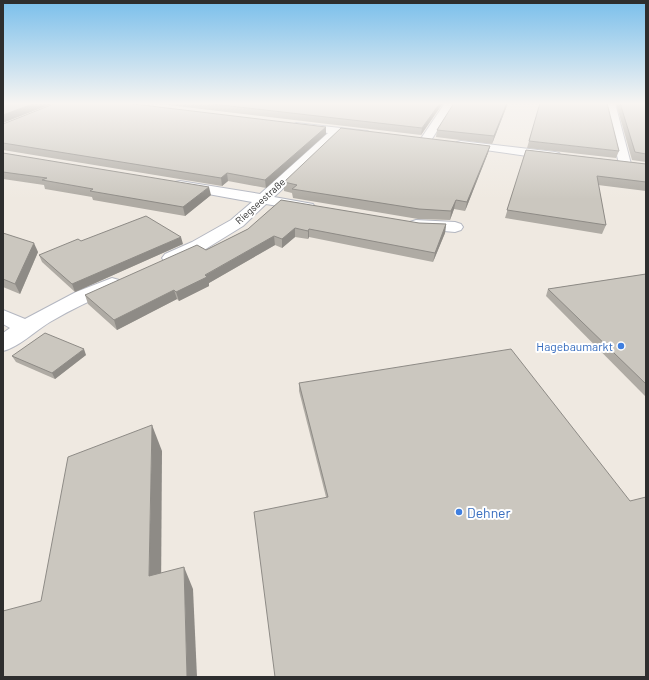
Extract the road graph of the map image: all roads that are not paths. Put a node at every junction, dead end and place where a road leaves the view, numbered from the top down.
1 (333, 135) edge
2 (426, 135) edge
3 (616, 135) edge
4 (563, 157) edge
5 (639, 166) edge
6 (164, 182) edge
7 (264, 199) junction
8 (318, 208) edge
9 (403, 223) edge
10 (455, 227) dead end
11 (157, 264) edge
12 (129, 277) edge
13 (3, 316) edge
14 (25, 327) junction
15 (3, 344) edge

1 - 7 street, Riegseestraße
2 - 4 street
3 - 5 street
6 - 7 street
7 - 8 street
7 - 11 street, Riegseestraße
9 - 10 street
12 - 14 street
13 - 14 street
14 - 15 street

